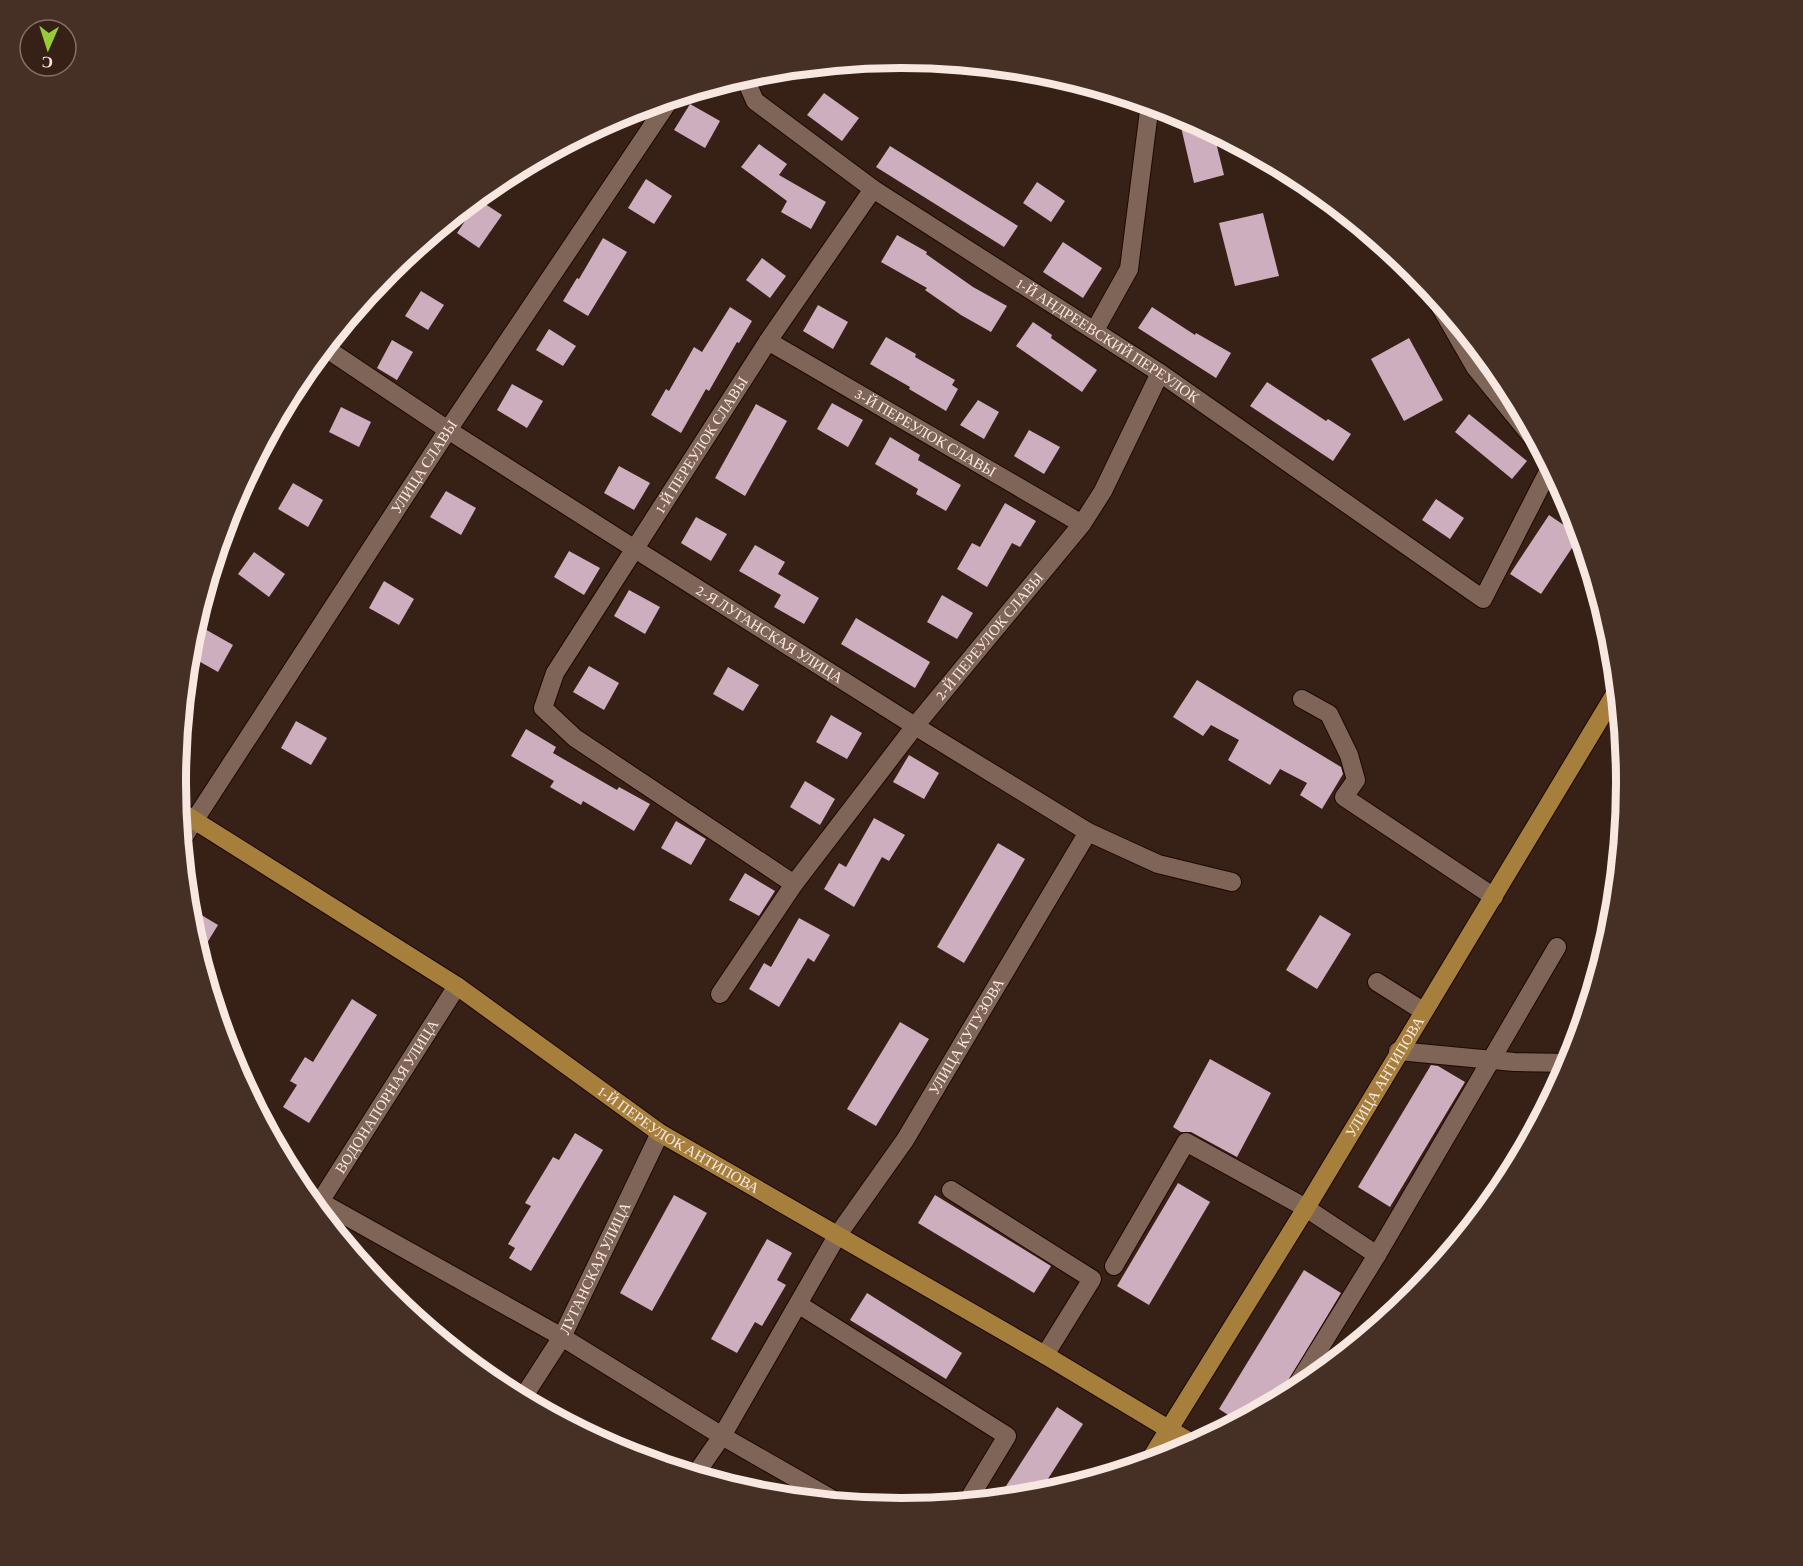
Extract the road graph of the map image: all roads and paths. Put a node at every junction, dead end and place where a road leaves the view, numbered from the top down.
1 (748, 84) edge
2 (664, 108) edge
3 (1149, 112) edge
4 (873, 189) junction
5 (1451, 326) edge
6 (1095, 330) junction
7 (768, 341) junction
8 (331, 352) edge
9 (1160, 373) junction
10 (1517, 418) edge
11 (448, 430) junction
12 (1547, 475) edge
13 (1082, 525) junction
14 (635, 549) junction
15 (1302, 699) dead end
16 (1612, 699) edge
17 (915, 726) junction
18 (187, 815) edge
19 (195, 819) junction
20 (188, 830) edge
21 (1088, 832) junction
22 (1232, 882) dead end
23 (794, 884) junction
24 (1494, 897) junction
25 (1557, 947) dead end
26 (1377, 982) dead end
27 (457, 986) junction
28 (720, 994) dead end
29 (1423, 1011) junction
30 (1398, 1051) junction
31 (1491, 1060) junction
32 (1560, 1063) edge
33 (660, 1133) junction
34 (951, 1190) dead end
35 (320, 1200) edge
36 (1306, 1208) junction
37 (328, 1211) edge
38 (837, 1236) junction
39 (1377, 1255) junction
40 (1114, 1266) dead end
41 (798, 1304) junction
42 (562, 1337) junction
43 (1045, 1355) junction
44 (1303, 1375) edge
45 (526, 1392) edge
46 (1169, 1429) junction
47 (722, 1436) junction
48 (1186, 1439) edge
49 (1155, 1452) edge
50 (699, 1469) edge
51 (822, 1494) edge
52 (973, 1494) edge

1 - 4 street, 1-Й АНДРЕЕВСКИЙ ПЕРЕУЛОК
2 - 11 street, УЛИЦА СЛАВЫ
3 - 6 street
4 - 6 street, 1-Й АНДРЕЕВСКИЙ ПЕРЕУЛОК
4 - 7 street, 1-Й ПЕРЕУЛОК СЛАВЫ
5 - 10 street
6 - 9 street, 1-Й АНДРЕЕВСКИЙ ПЕРЕУЛОК
7 - 13 street, 3-Й ПЕРЕУЛОК СЛАВЫ
7 - 14 street, 1-Й ПЕРЕУЛОК СЛАВЫ
8 - 11 street, 2-Я ЛУГАНСКАЯ УЛИЦА
9 - 12 street, 1-Й АНДРЕЕВСКИЙ ПЕРЕУЛОК
9 - 13 street, 2-Й ПЕРЕУЛОК СЛАВЫ
11 - 14 street, 2-Я ЛУГАНСКАЯ УЛИЦА
11 - 19 street, УЛИЦА СЛАВЫ
13 - 17 street, 2-Й ПЕРЕУЛОК СЛАВЫ
14 - 17 street, 2-Я ЛУГАНСКАЯ УЛИЦА
14 - 23 street, 1-Й ПЕРЕУЛОК СЛАВЫ
15 - 24 street
16 - 24 main road, УЛИЦА АНТИПОВА
17 - 21 street, 2-Я ЛУГАНСКАЯ УЛИЦА
17 - 23 street, 2-Й ПЕРЕУЛОК СЛАВЫ
18 - 19 main road, 1-Й ПЕРЕУЛОК АНТИПОВА
19 - 20 street, УЛИЦА СЛАВЫ
19 - 27 main road, 1-Й ПЕРЕУЛОК АНТИПОВА
21 - 22 street, 2-Я ЛУГАНСКАЯ УЛИЦА
21 - 38 street, УЛИЦА КУТУЗОВА
23 - 28 street, 2-Й ПЕРЕУЛОК СЛАВЫ
24 - 29 main road, УЛИЦА АНТИПОВА
25 - 31 street
26 - 29 street
27 - 33 main road, 1-Й ПЕРЕУЛОК АНТИПОВА
27 - 35 street, ВОДОНАПОРНАЯ УЛИЦА
29 - 30 main road, УЛИЦА АНТИПОВА
30 - 31 street
30 - 36 main road, УЛИЦА АНТИПОВА
31 - 32 street
31 - 39 street
33 - 38 main road, 1-Й ПЕРЕУЛОК АНТИПОВА
33 - 42 street, ЛУГАНСКАЯ УЛИЦА
34 - 43 street
36 - 39 street
36 - 40 street
36 - 46 main road, УЛИЦА АНТИПОВА
37 - 42 street
38 - 41 street, УЛИЦА КУТУЗОВА
38 - 43 main road, 1-Й ПЕРЕУЛОК АНТИПОВА
39 - 44 street
41 - 47 street, УЛИЦА КУТУЗОВА
41 - 52 street
42 - 45 street, ЛУГАНСКАЯ УЛИЦА
42 - 47 street
43 - 46 main road, 1-Й ПЕРЕУЛОК АНТИПОВА
46 - 48 main road, 1-Й ПЕРЕУЛОК АНТИПОВА
46 - 49 main road, УЛИЦА АНТИПОВА
47 - 50 street, УЛИЦА КУТУЗОВА
47 - 51 street

